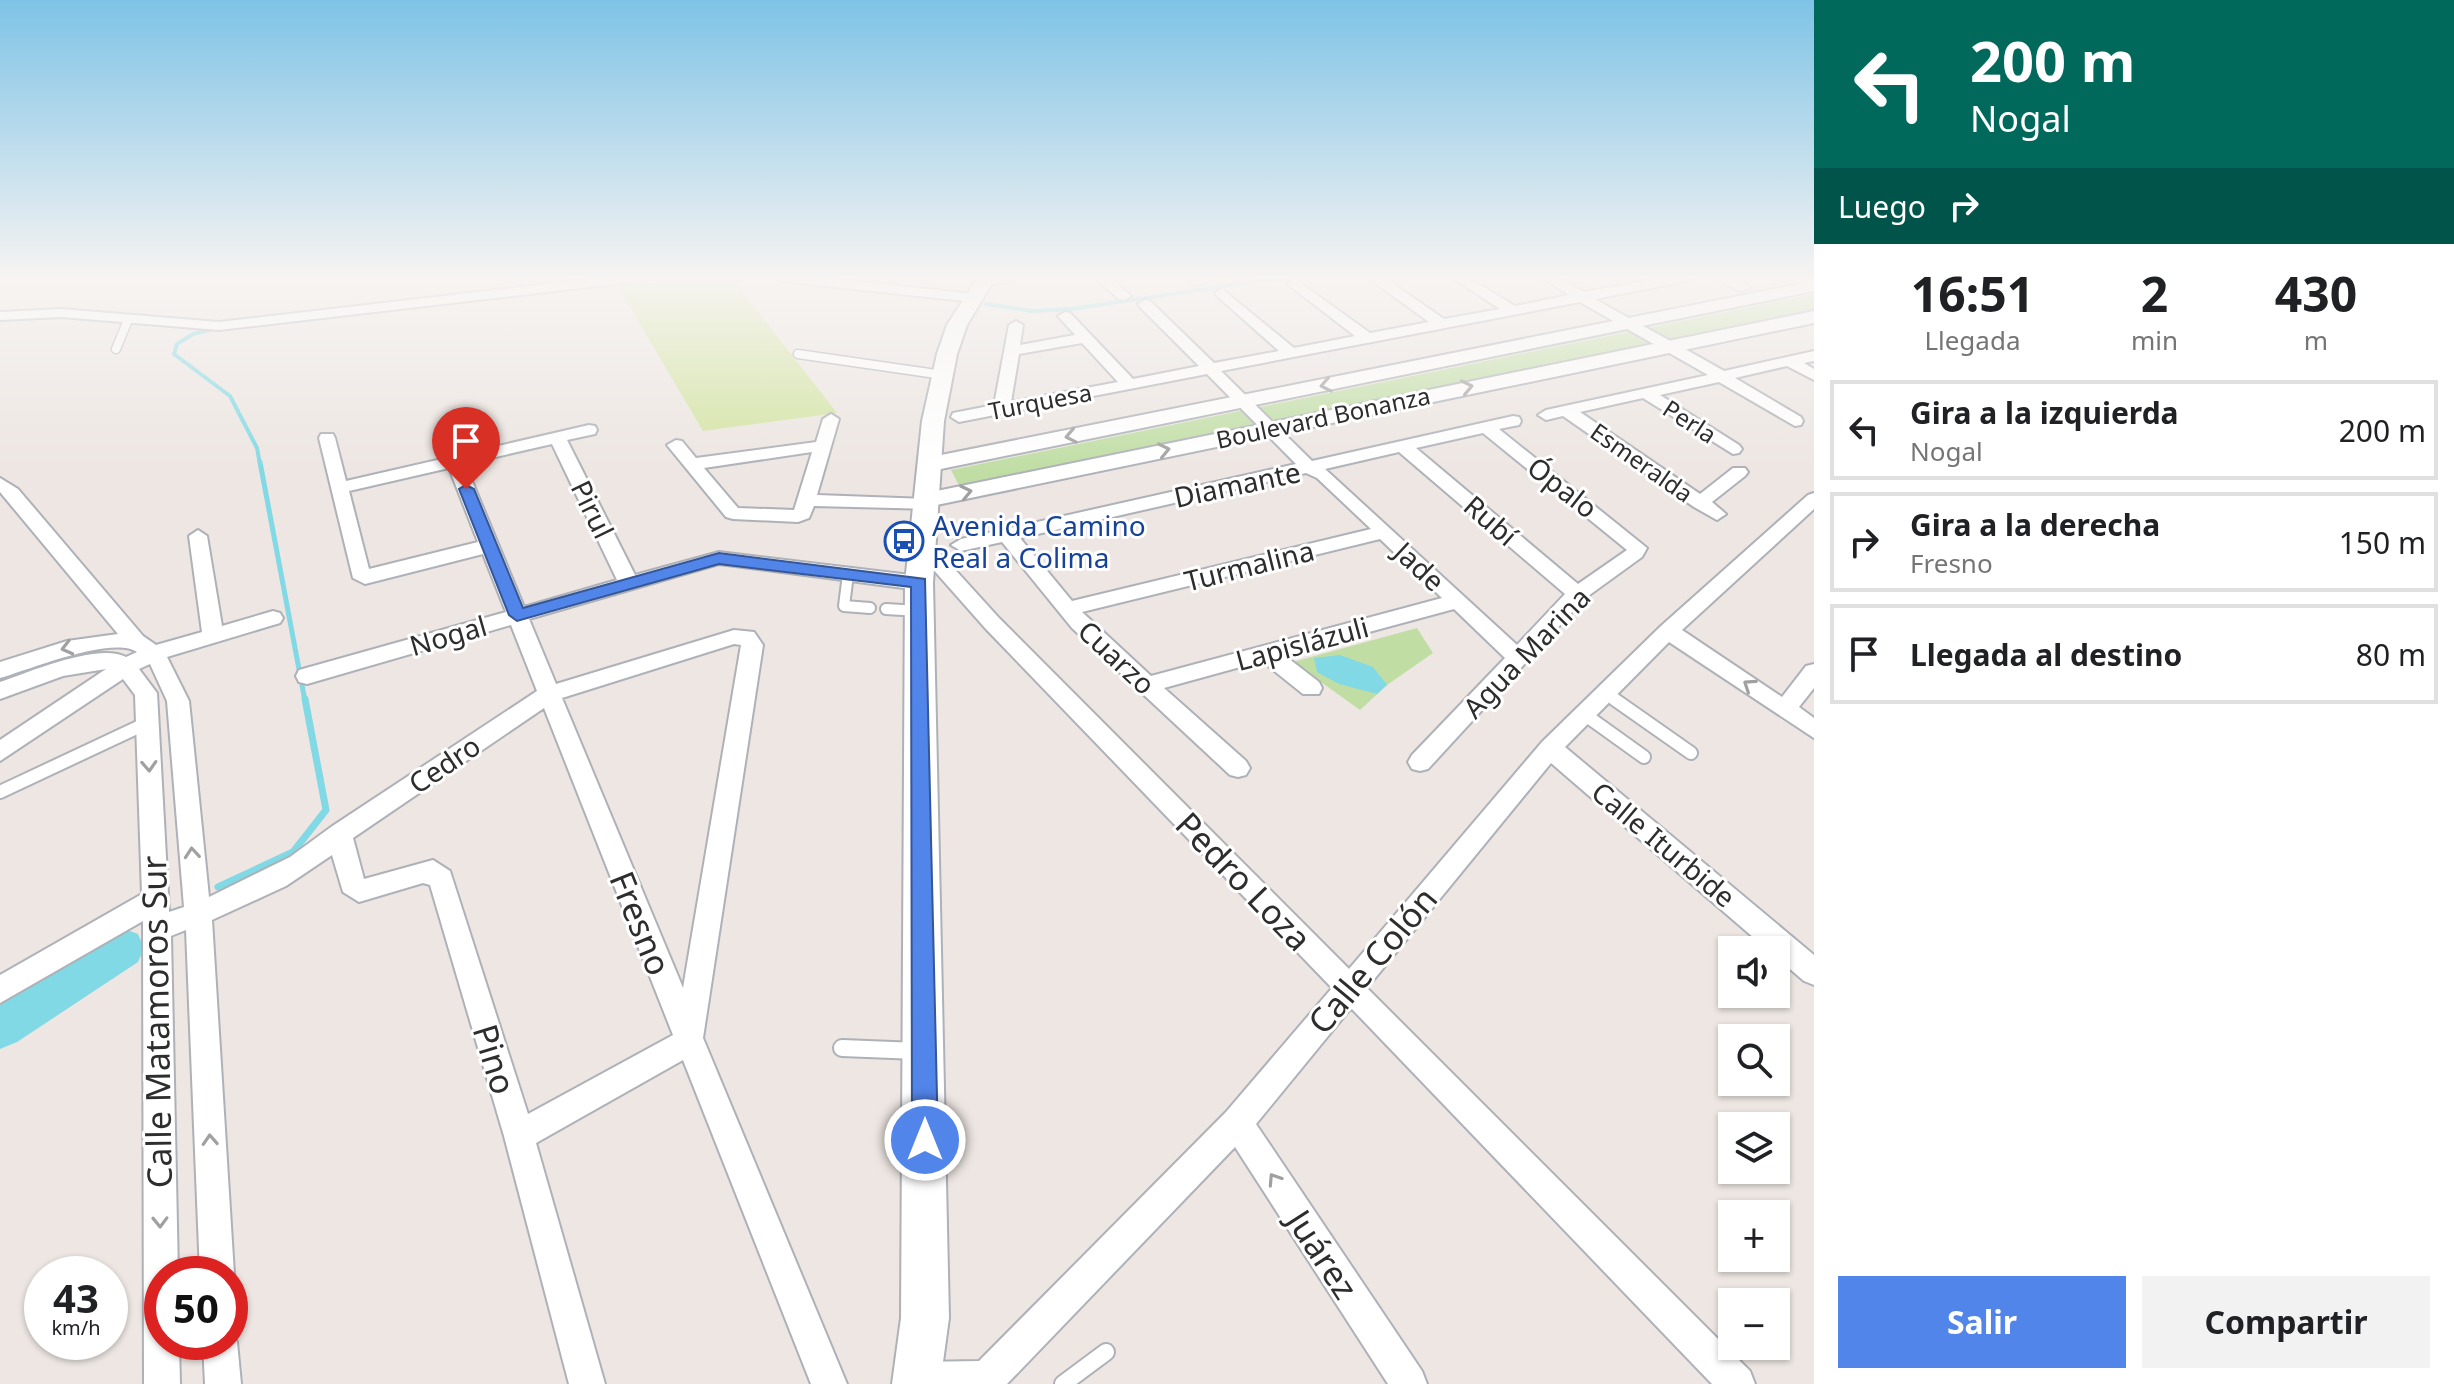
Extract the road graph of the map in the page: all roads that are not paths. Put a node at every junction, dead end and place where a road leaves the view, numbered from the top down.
1 (119, 342) edge
2 (952, 342) edge
3 (1013, 342) edge
4 (1066, 342) edge
5 (1089, 342) edge
6 (1187, 342) edge
7 (1278, 342) edge
8 (1349, 342) edge
9 (1557, 342) edge
10 (1670, 342) edge
11 (1687, 342) edge
12 (1675, 344) junction
13 (116, 349) dead end
14 (1012, 351) junction
15 (1291, 353) junction
16 (798, 354) dead end
17 (1814, 356) edge
18 (1789, 361) junction
19 (1216, 368) junction
20 (943, 372) junction
21 (1727, 375) junction
22 (1814, 375) edge
23 (1129, 384) junction
24 (1646, 393) junction
25 (1249, 401) junction
26 (1002, 409) junction
27 (1567, 411) junction
28 (1546, 415) dead end
29 (959, 417) dead end
30 (831, 419) dead end
31 (1513, 421) dead end
32 (1795, 421) dead end
33 (1276, 427) junction
34 (1487, 428) junction
35 (589, 430) dead end
36 (557, 437) junction
37 (327, 438) dead end
38 (676, 445) dead end
39 (822, 446) junction
40 (1404, 447) junction
41 (1733, 449) dead end
42 (455, 461) junction
43 (692, 464) junction
44 (1318, 469) junction
45 (1739, 472) dead end
46 (0, 483) edge
47 (339, 488) junction
48 (928, 490) junction
49 (808, 494) junction
50 (1700, 503) junction
51 (1809, 510) edge
52 (1717, 514) dead end
53 (1384, 532) junction
54 (1007, 535) junction
55 (198, 536) dead end
56 (961, 545) dead end
57 (489, 546) junction
58 (923, 546) junction
59 (1637, 548) joint
60 (848, 574) junction
61 (628, 582) junction
62 (1577, 594) junction
63 (919, 597) junction
64 (1458, 601) junction
65 (870, 608) dead end
66 (886, 609) dead end
67 (1067, 609) junction
68 (517, 615) junction
69 (273, 618) dead end
70 (1668, 631) junction
71 (213, 635) junction
72 (1266, 653) junction
73 (139, 654) junction
74 (1518, 658) junction
75 (0, 670) edge
76 (1814, 674) edge
77 (307, 676) dead end
78 (1146, 685) junction
79 (1311, 688) dead end
80 (0, 691) edge
81 (1606, 693) junction
82 (549, 694) junction
83 (1785, 709) junction
84 (1584, 714) junction
85 (147, 723) junction
86 (1814, 729) edge
87 (1550, 748) junction
88 (0, 752) edge
89 (1691, 753) dead end
90 (1644, 757) dead end
91 (1420, 762) dead end
92 (1238, 768) dead end
93 (0, 792) edge
94 (340, 834) junction
95 (155, 900) junction
96 (198, 913) junction
97 (157, 929) junction
98 (1814, 972) edge
99 (1348, 987) junction
100 (0, 990) edge
101 (688, 1042) junction
102 (842, 1048) dead end
103 (925, 1051) junction
104 (1237, 1123) junction
105 (519, 1136) junction
106 (216, 1256) edge
107 (1106, 1352) dead end
108 (221, 1360) edge
109 (916, 1382) edge
110 (988, 1382) edge
111 (162, 1384) edge
112 (223, 1384) edge
113 (587, 1384) edge
114 (829, 1384) edge
115 (1063, 1384) edge
116 (1409, 1384) edge
117 (1737, 1384) edge

1 - 13 lane
2 - 20 main road
3 - 14 street
4 - 14 street
5 - 23 street
6 - 19 street, Jade
7 - 15 street
8 - 15 street, Turquesa
9 -> 25 street, Boulevard Bonanza
10 - 12 street
11 - 12 street, Boulevard Bonanza
12 - 21 street
33 -> 12 street, Boulevard Bonanza
14 - 26 street
15 - 19 street, Turquesa
16 - 20 lane
17 - 18 street
18 - 21 street
18 - 22 street
19 - 23 street, Turquesa
19 - 25 street, Jade
20 - 48 main road
21 - 24 street
21 - 32 street
23 - 26 street, Turquesa
24 - 27 street
24 - 41 street, Perla
25 - 33 street, Jade
25 -> 48 street, Boulevard Bonanza
26 - 29 street, Turquesa
27 - 28 street
27 - 50 street, Esmeralda
30 - 39 street
31 - 34 street, Diamante
33 - 44 street, Jade
48 -> 33 street, Boulevard Bonanza
34 - 40 street, Diamante
34 - 59 street, Ópalo
35 - 36 street
36 - 42 street
36 - 61 street, Pirul
37 - 47 street
38 - 43 street
39 - 43 street
39 - 49 street
40 - 44 street, Diamante
40 - 62 street, Rubí
42 - 47 street
42 - 57 street, Fresno
43 - 49 street
44 - 53 street, Jade
44 - 54 street, Diamante
45 - 50 street
46 - 73 street
47 - 57 street
48 - 49 street
48 - 58 main road
50 - 52 street, Esmeralda
51 - 70 street, Calle Colón
53 - 64 street, Jade
53 - 67 street, Turmalina
54 - 56 street, Diamante
54 - 67 street, Cuarzo
55 - 71 street
57 - 68 street, Fresno
58 - 63 main road
58 - 99 street, Pedro Loza
59 - 62 street, Agua Marina
60 - 61 street, Nogal
60 - 63 street, Nogal
60 - 65 lane
61 - 68 street, Nogal
62 - 74 street, Agua Marina
63 - 66 lane
63 - 103 main road
64 - 72 street, Lapislázuli
64 - 74 street, Jade
67 - 78 street, Cuarzo
68 - 77 street, Nogal
68 - 82 street, Fresno
69 - 71 street
70 - 81 street, Calle Colón
83 -> 70 street
71 - 73 street
72 - 78 street, Lapislázuli
72 - 79 street
73 -> 75 street
73 - 80 street
73 - 85 street, Calle Matamoros Sur
73 - 88 street
96 -> 73 street, Calle Matamoros Sur
74 - 91 street, Agua Marina
76 - 83 street
78 - 92 street, Cuarzo
81 - 84 street, Calle Colón
81 - 89 lane
82 - 94 street, Cedro
82 - 101 street, Fresno
82 - 101 street, Cedro
83 - 86 street
84 - 87 street, Calle Colón
84 - 90 lane
85 - 93 lane
85 -> 95 street, Calle Matamoros Sur
87 - 98 street, Calle Iturbide
87 - 99 street, Calle Colón
94 - 96 street, Cedro
94 - 105 street, Pino
95 - 97 street, Calle Matamoros Sur
95 - 100 street
96 - 97 street, Cedro
106 -> 96 street, Calle Matamoros Sur
97 -> 111 street, Calle Matamoros Sur
99 - 104 street, Calle Colón
99 - 117 street, Pedro Loza
101 - 105 street
101 - 114 street, Fresno
102 - 103 lane
103 - 109 main road
104 - 110 street, Calle Colón
116 -> 104 street, Juárez
105 - 113 street, Pino
107 - 115 lane
108 - 112 street
109 - 110 street, Calle Colón

